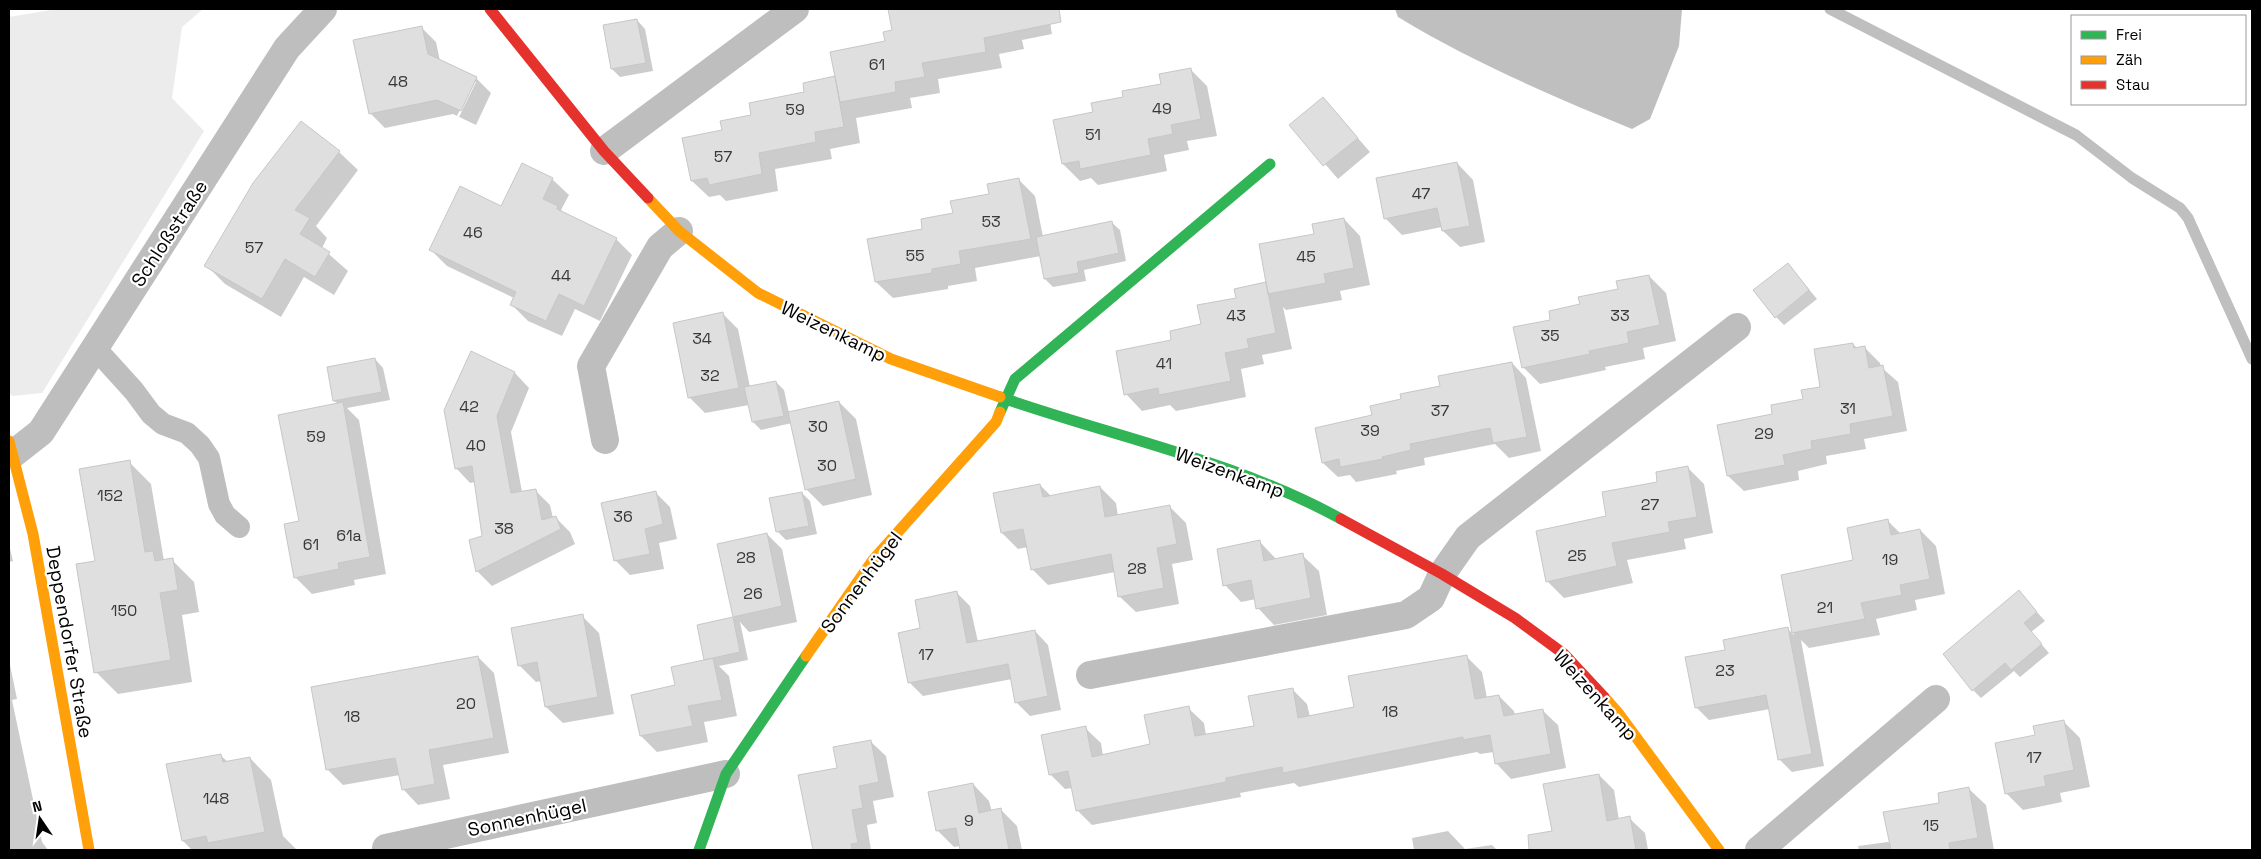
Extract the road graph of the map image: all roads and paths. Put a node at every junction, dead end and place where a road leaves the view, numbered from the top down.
1 (323, 9) edge
2 (490, 9) edge
3 (796, 9) edge
4 (604, 151) junction
5 (1270, 164) dead end
6 (679, 231) junction
7 (1737, 327) dead end
8 (95, 348) junction
9 (1006, 399) junction
10 (605, 440) dead end
11 (11, 447) edge
12 (240, 527) dead end
13 (1442, 574) junction
14 (1090, 675) dead end
15 (1936, 699) dead end
16 (726, 774) junction
17 (386, 848) dead end
18 (89, 850) edge
19 (699, 850) edge
20 (1718, 850) edge
21 (1759, 850) edge

1 - 8 street, Schloßstraße
2 - 4 street, Weizenkamp
3 - 4 street
4 - 6 street, Weizenkamp
5 - 9 street
6 - 9 street, Weizenkamp
6 - 10 street
7 - 13 street
8 - 11 street, Schloßstraße
8 - 12 lane
9 - 13 street, Weizenkamp
9 - 16 street, Sonnenhügel
11 - 18 street, Deppendorfer Straße
13 - 14 street
13 - 20 street, Weizenkamp
15 - 21 street
16 - 17 street, Sonnenhügel
16 - 19 street, Sonnenhügel

